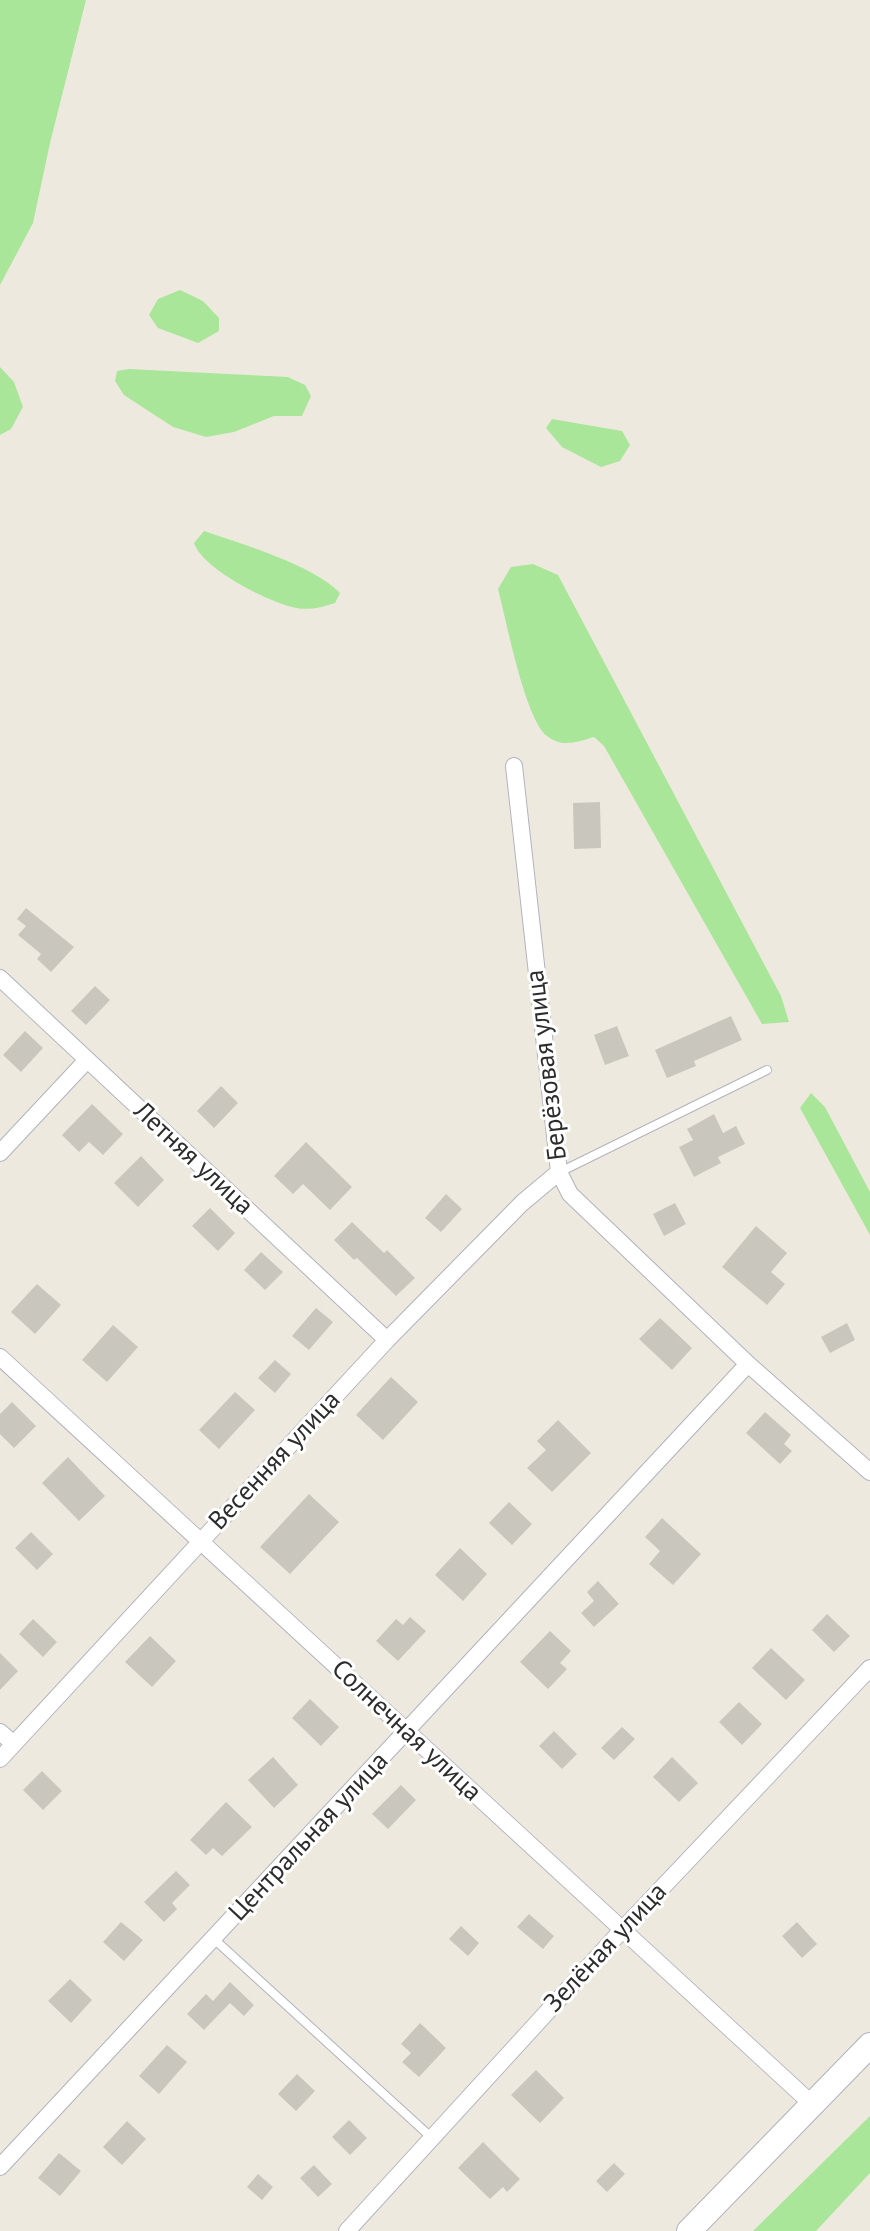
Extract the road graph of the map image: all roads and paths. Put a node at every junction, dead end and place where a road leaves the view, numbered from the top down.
1 (514, 766) dead end
2 (0, 978) edge
3 (87, 1060) junction
4 (767, 1070) dead end
5 (0, 1153) edge
6 (559, 1172) junction
7 (387, 1340) junction
8 (0, 1357) edge
9 (748, 1364) junction
10 (870, 1472) edge
11 (200, 1541) junction
12 (870, 1668) edge
13 (0, 1732) edge
14 (406, 1733) junction
15 (14, 1744) junction
16 (0, 1759) edge
17 (623, 1929) junction
18 (214, 1939) junction
19 (870, 2045) edge
20 (812, 2104) junction
21 (432, 2138) junction
22 (0, 2167) edge
23 (347, 2231) edge
24 (689, 2231) edge

1 - 6 street, Берёзовая улица
2 - 3 street, Летняя улица
3 - 5 street
3 - 7 street, Летняя улица
4 - 6 lane
6 - 7 street, Весенняя улица
6 - 9 street, Берёзовая улица
7 - 11 street, Весенняя улица
8 - 11 street, Солнечная улица
9 - 10 street, Берёзовая улица
9 - 14 street, Центральная улица
11 - 14 street, Солнечная улица
11 - 15 street, Весенняя улица
12 - 17 street, Зелёная улица
13 - 15 street
14 - 17 street, Солнечная улица
14 - 18 street, Центральная улица
15 - 16 street, Весенняя улица
17 - 20 street, Солнечная улица
17 - 21 street, Зелёная улица
18 - 21 lane
18 - 22 street, Центральная улица
19 - 20 main road
20 - 24 main road
21 - 23 street, Зелёная улица

